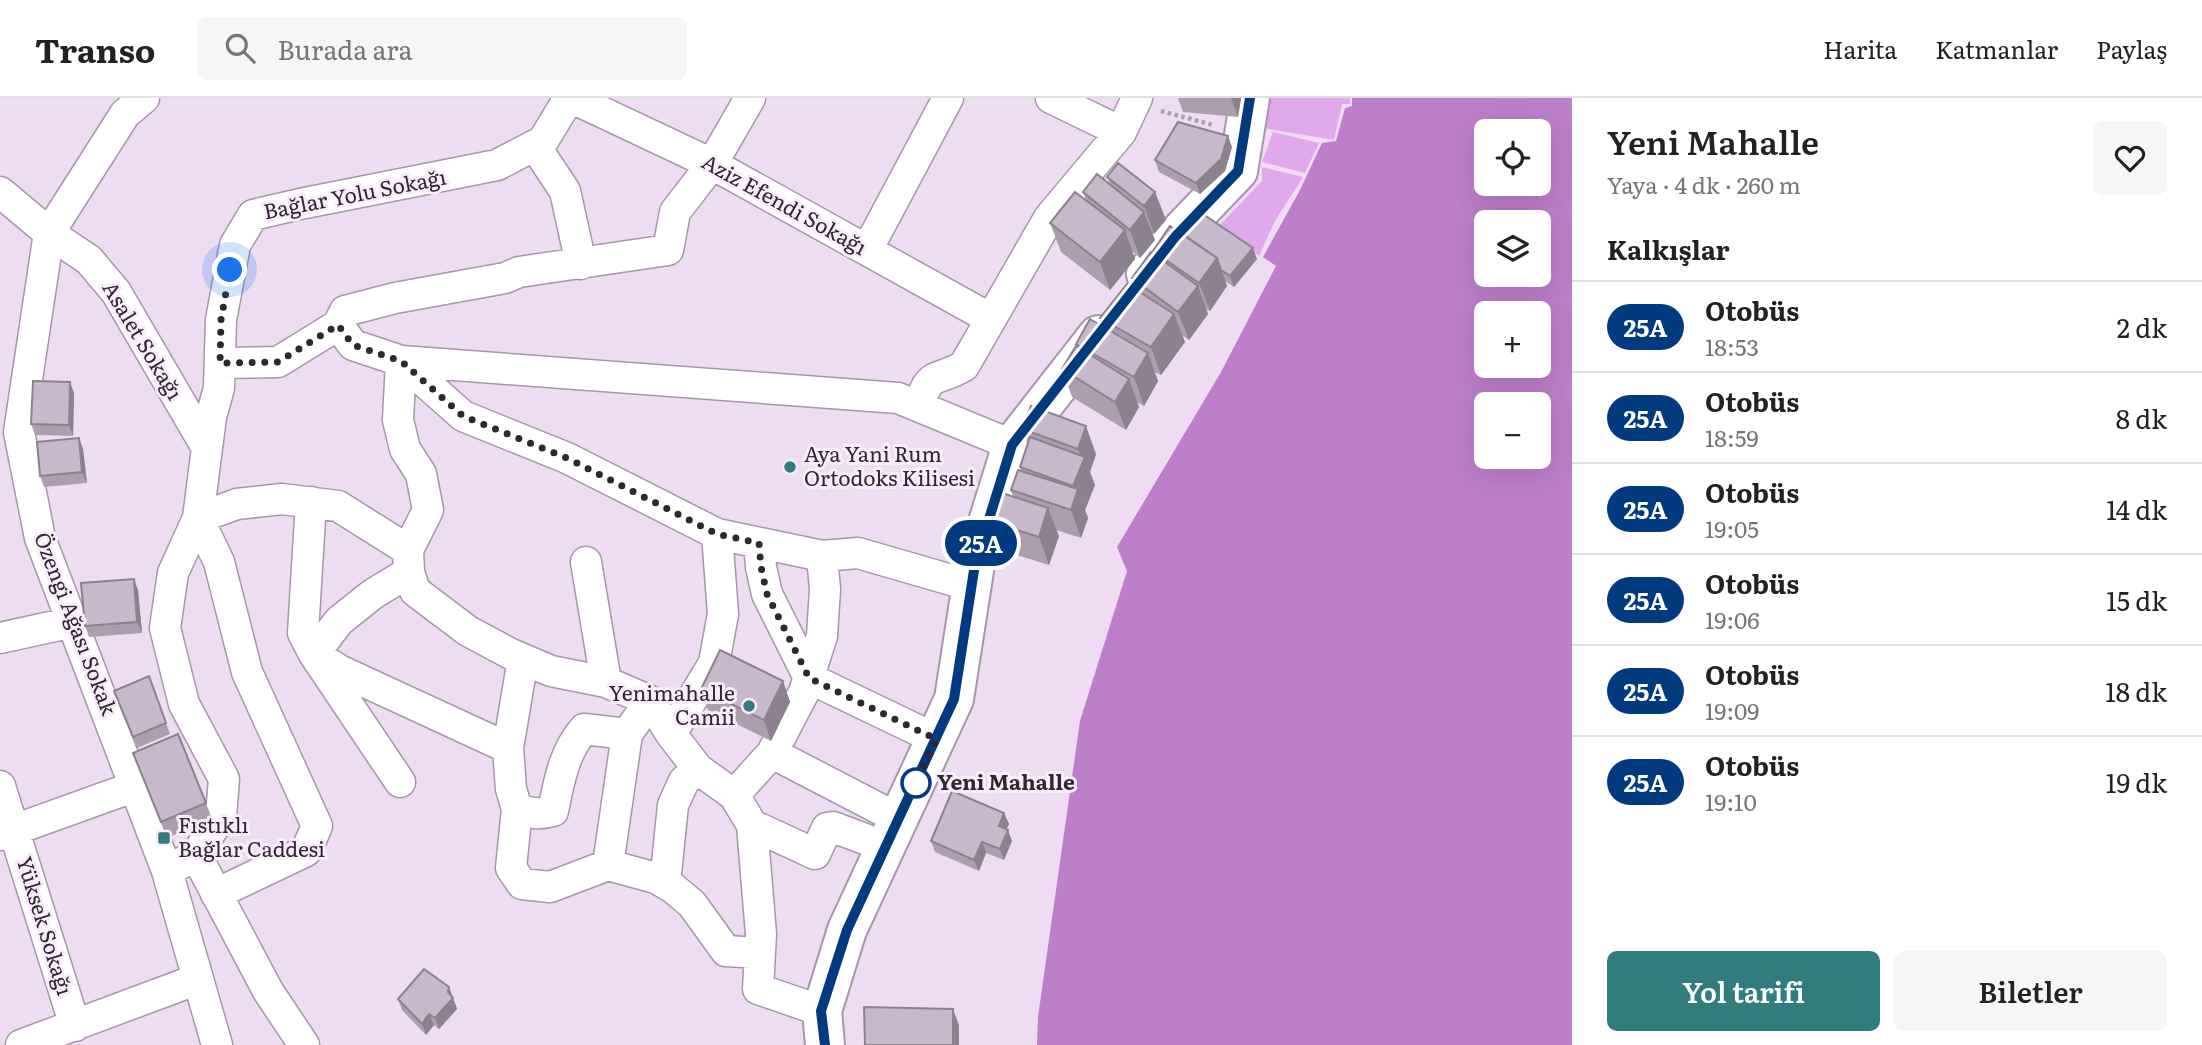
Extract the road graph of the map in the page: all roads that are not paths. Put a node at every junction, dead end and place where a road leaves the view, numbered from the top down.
1 (144, 98) edge
2 (570, 98) edge
3 (750, 98) edge
4 (948, 98) edge
5 (1051, 98) edge
6 (1135, 101) edge
7 (1247, 116) edge
8 (1121, 132) junction
9 (535, 146) junction
10 (712, 164) junction
11 (0, 192) edge
12 (49, 233) junction
13 (867, 250) junction
14 (581, 264) junction
15 (991, 319) junction
16 (338, 325) junction
17 (401, 361) junction
18 (220, 363) junction
19 (919, 406) junction
20 (10, 434) edge
21 (1012, 445) junction
22 (207, 448) junction
23 (311, 502) junction
24 (198, 518) junction
25 (717, 534) junction
26 (759, 543) junction
27 (822, 556) junction
28 (408, 561) junction
29 (586, 562) dead end
30 (972, 586) junction
31 (73, 622) junction
32 (0, 638) edge
33 (314, 654) junction
34 (523, 659) junction
35 (809, 678) junction
36 (606, 682) junction
37 (650, 701) junction
38 (627, 734) junction
39 (671, 734) junction
40 (936, 739) junction
41 (508, 748) junction
42 (772, 753) junction
43 (698, 769) junction
44 (400, 782) dead end
45 (0, 786) edge
46 (136, 786) junction
47 (734, 795) junction
48 (517, 810) junction
49 (752, 825) junction
50 (7, 833) edge
51 (892, 833) junction
52 (196, 855) junction
53 (608, 865) junction
54 (167, 871) junction
55 (665, 884) junction
56 (216, 894) junction
57 (760, 953) junction
58 (198, 979) junction
59 (75, 1026) junction
60 (823, 1028) edge
61 (21, 1045) edge
62 (217, 1045) edge
63 (304, 1045) edge

1 - 12 street, Özengi Ağası Sokak
2 - 9 street, Bağlar Yolu Sokağı
2 - 10 street, Aziz Efendi Sokağı
3 - 10 street
4 - 13 street
5 - 8 street
6 - 8 street
7 - 21 main road
8 - 15 street
9 - 14 street
9 - 18 street, Bağlar Yolu Sokağı
10 - 13 street, Aziz Efendi Sokağı
10 - 14 street
11 - 12 street, Asalet Sokağı
12 - 20 street, Özengi Ağası Sokak
12 - 22 street, Asalet Sokağı
13 - 15 street, Aziz Efendi Sokağı
14 - 16 street
15 - 19 street
16 - 17 street
16 - 18 street
17 - 19 street
17 - 25 street
17 - 28 street
18 - 22 street, Bağlar Yolu Sokağı
19 - 21 street
20 - 31 street, Özengi Ağası Sokak
21 - 30 main road
22 - 24 street, Bağlar Yolu Sokağı
23 - 24 street
23 - 28 street
23 - 33 street
24 - 52 street, Bağlar Yolu Sokağı
24 - 56 street
25 - 26 street
25 - 39 street
26 - 27 street
26 - 35 street
27 - 30 street
27 - 35 street
28 - 33 street
28 - 34 street
29 - 36 street
30 - 40 main road
31 - 32 street
31 - 46 street, Özengi Ağası Sokak
33 - 41 street
33 - 44 street
34 - 36 street
34 - 41 street
35 - 40 street
35 - 42 street
36 - 37 street
37 - 38 street
37 - 39 street
38 - 48 street
38 - 53 street
39 - 43 street
40 - 51 main road
41 - 48 street
42 - 47 street
42 - 51 street
43 - 47 street
43 - 55 street
45 - 50 street, Yüksek Sokağı
46 - 50 street
46 - 54 street, Özengi Ağası Sokak
47 - 49 street
48 - 53 street
49 - 51 street
49 - 57 street
50 - 59 street, Yüksek Sokağı
51 - 60 main road
52 - 54 street
52 - 56 street
53 - 55 street
54 - 58 street, Özengi Ağası Sokak
55 - 57 street
56 - 63 street
57 - 60 street
58 - 59 street
58 - 62 street, Özengi Ağası Sokak
59 - 61 street

